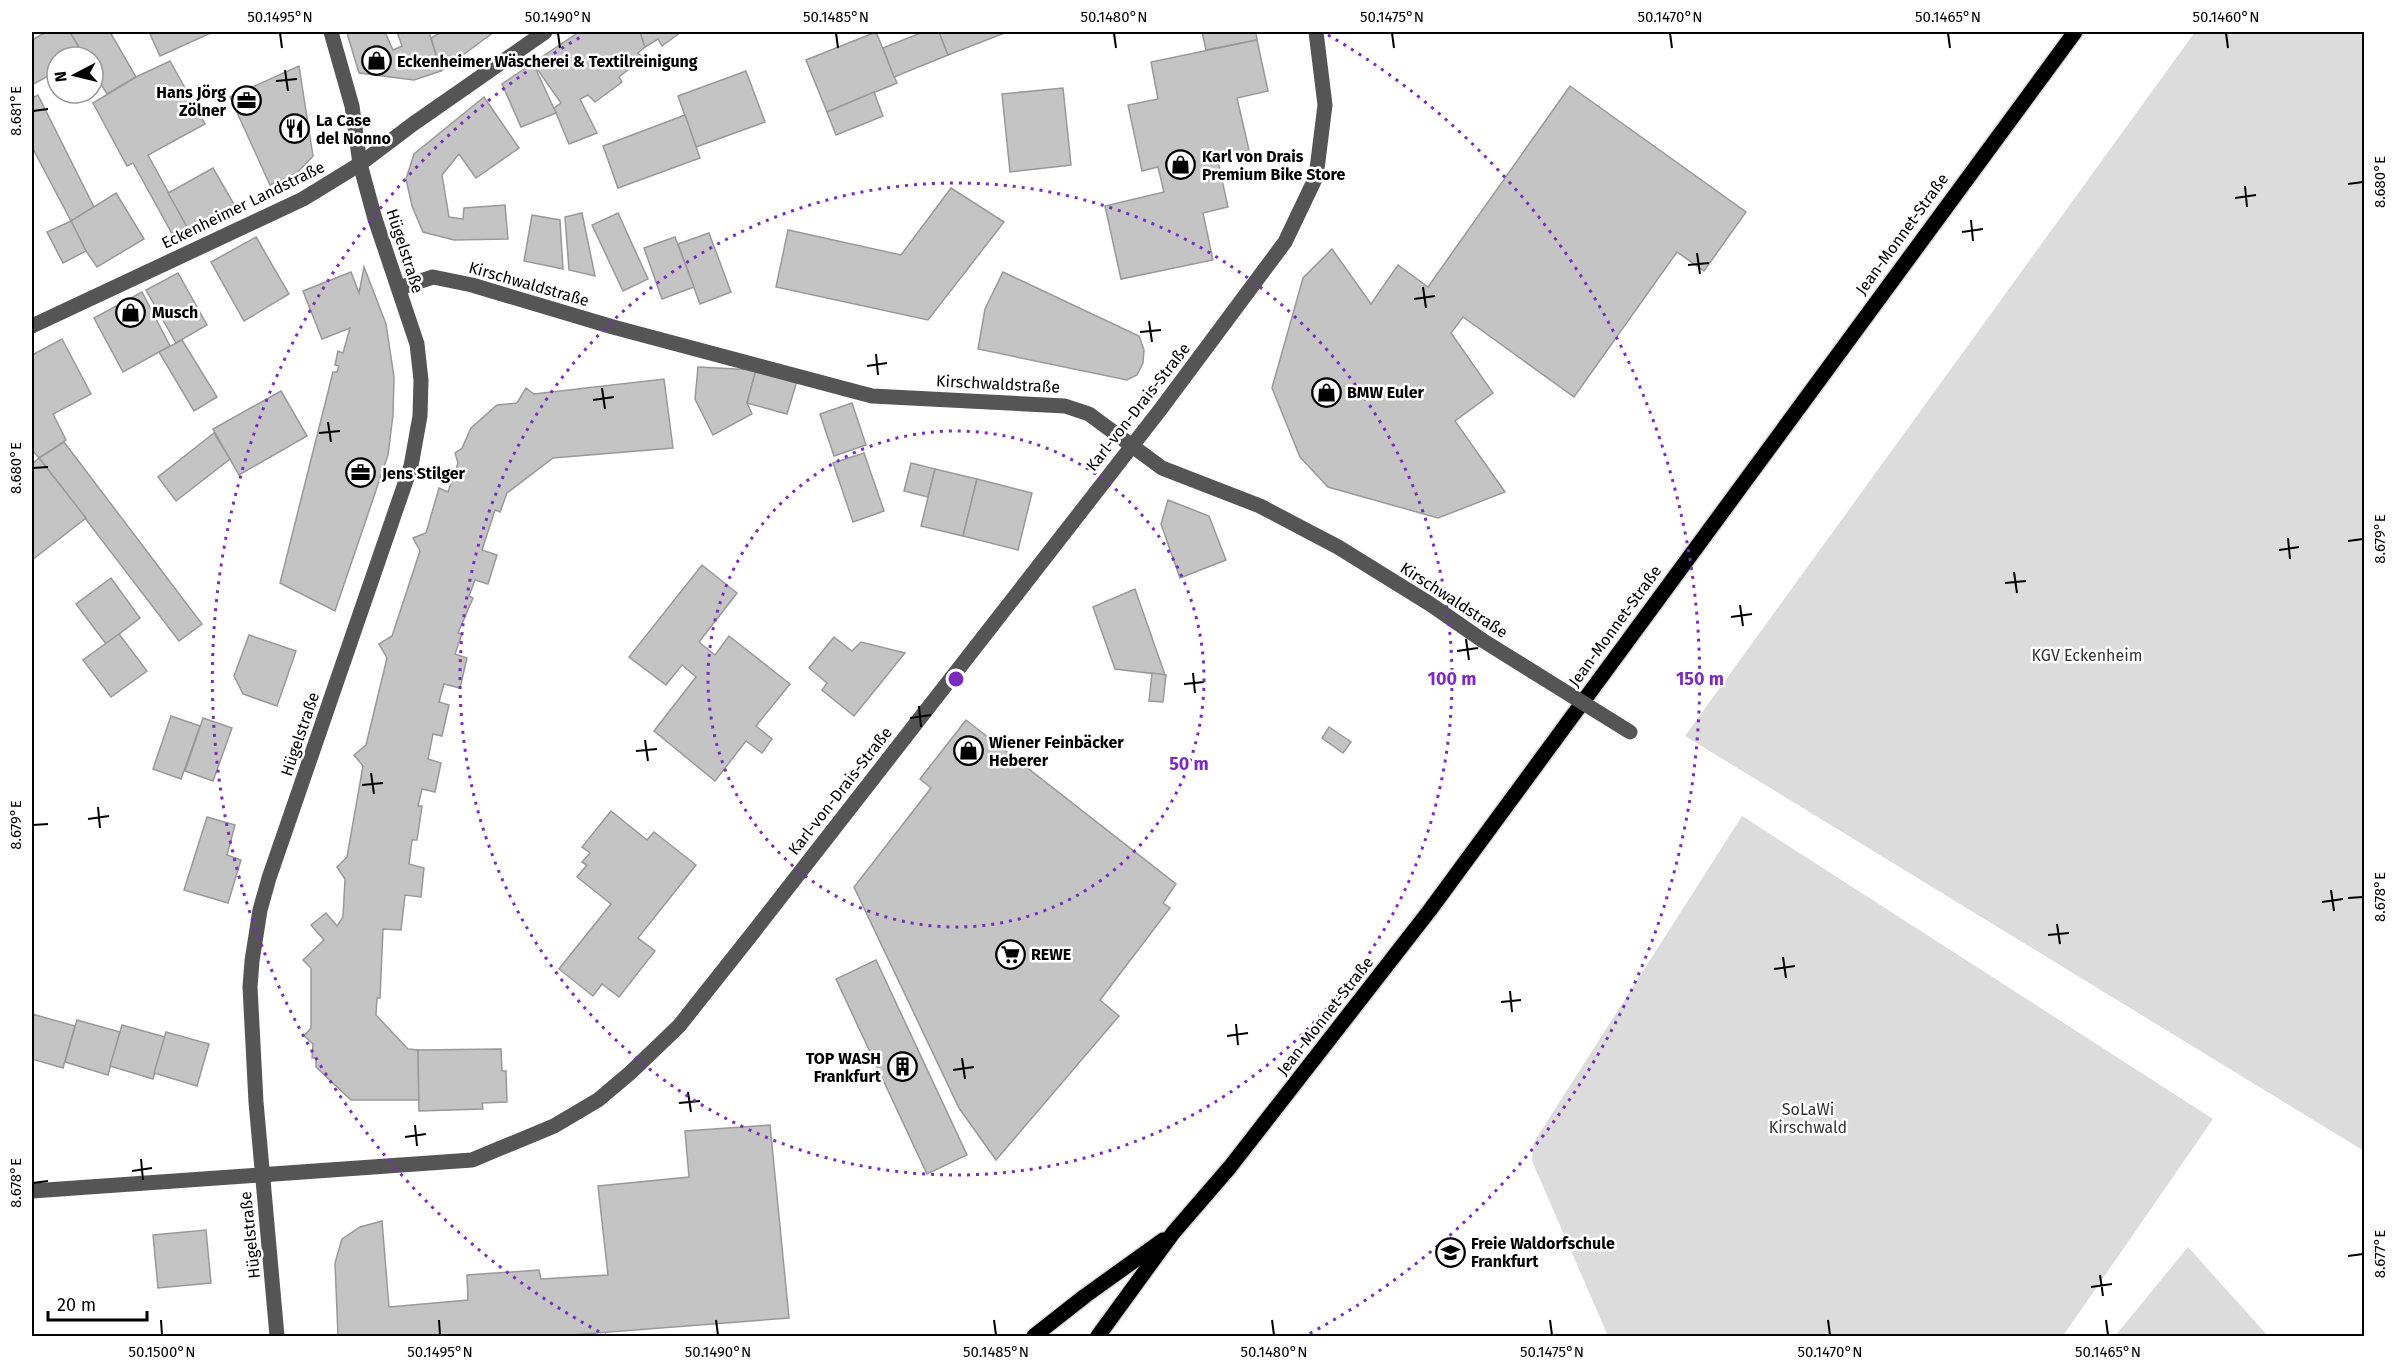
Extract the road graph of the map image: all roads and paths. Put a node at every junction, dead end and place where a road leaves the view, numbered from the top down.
1 (331, 32) edge
2 (545, 32) edge
3 (1316, 32) edge
4 (2075, 32) edge
5 (360, 164) junction
6 (399, 288) junction
7 (32, 326) edge
8 (1131, 446) junction
9 (1630, 732) dead end
10 (262, 1174) junction
11 (32, 1191) edge
12 (1173, 1233) junction
13 (278, 1334) edge
14 (1034, 1336) edge
15 (1098, 1336) edge

1 - 5 street, Hügelstraße
2 - 5 street, Eckenheimer Landstraße
3 - 8 street, Karl-von-Drais-Straße
4 - 12 main road, Jean-Monnet-Straße
5 - 6 street, Hügelstraße
5 - 7 street, Eckenheimer Landstraße
6 - 8 street, Kirschwaldstraße
6 - 10 street, Hügelstraße
8 - 9 street, Kirschwaldstraße, bridge
8 - 10 street, Karl-von-Drais-Straße
10 - 11 street, Karl-von-Drais-Straße
10 - 13 street, Hügelstraße
12 - 14 main road, Jean-Monnet-Straße
12 - 15 main road, Jean-Monnet-Straße

